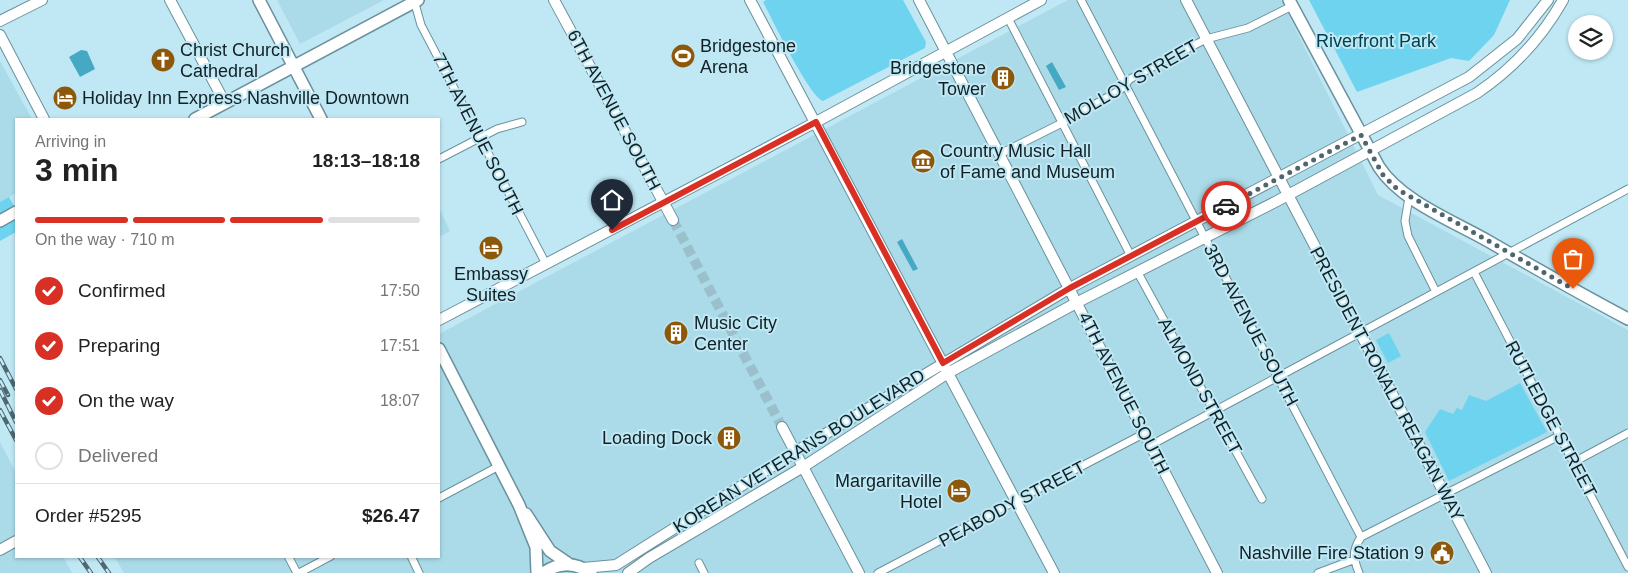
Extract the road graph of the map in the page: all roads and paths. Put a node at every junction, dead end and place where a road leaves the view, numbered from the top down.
1 (42, 0) edge
2 (170, 0) edge
3 (259, 0) edge
4 (554, 0) edge
5 (750, 0) edge
6 (919, 0) edge
7 (1041, 0) edge
8 (1081, 0) edge
9 (1186, 0) edge
10 (1548, 0) edge
11 (1564, 0) edge
12 (416, 1) edge
13 (1290, 3) edge
14 (1008, 18) junction
15 (0, 22) edge
16 (0, 36) edge
17 (1206, 39) junction
18 (946, 52) junction
19 (294, 67) junction
20 (1125, 84) junction
21 (225, 103) junction
22 (43, 118) edge
23 (197, 118) edge
24 (320, 118) edge
25 (522, 122) dead end
26 (816, 122) junction
27 (1062, 122) junction
28 (1361, 135) junction
29 (479, 138) junction
30 (1369, 151) junction
31 (1000, 154) junction
32 (440, 158) edge
33 (1279, 178) junction
34 (1628, 189) edge
35 (1288, 195) junction
36 (1409, 196) junction
37 (664, 202) junction
38 (15, 213) edge
39 (673, 220) tunnel mouth
40 (0, 221) edge
41 (1197, 221) junction
42 (1205, 238) junction
43 (1507, 253) junction
44 (1130, 256) junction
45 (546, 264) junction
46 (1474, 272) junction
47 (1138, 273) junction
48 (1070, 288) junction
49 (1436, 292) junction
50 (1078, 302) junction
51 (440, 319) edge
52 (1628, 319) edge
53 (1361, 334) junction
54 (440, 350) edge
55 (943, 363) junction
56 (948, 373) junction
57 (1279, 378) junction
58 (1214, 412) junction
59 (782, 427) tunnel mouth
60 (1144, 433) junction
61 (1628, 433) edge
62 (1559, 436) junction
63 (1151, 445) junction
64 (795, 452) junction
65 (1574, 462) junction
66 (499, 466) junction
67 (803, 467) junction
68 (1446, 495) junction
69 (440, 497) edge
70 (1262, 499) dead end
71 (1016, 501) junction
72 (519, 505) junction
73 (1360, 537) junction
74 (15, 542) edge
75 (0, 550) edge
76 (289, 558) edge
77 (327, 558) edge
78 (412, 558) edge
79 (1353, 560) junction
80 (699, 563) dead end
81 (569, 564) junction
82 (1628, 567) edge
83 (587, 570) edge
84 (298, 573) edge
85 (419, 573) edge
86 (537, 573) edge
87 (543, 573) edge
88 (628, 573) edge
89 (704, 573) edge
90 (859, 573) edge
91 (878, 573) edge
92 (1054, 573) edge
93 (1217, 573) edge
94 (1318, 573) edge
95 (1358, 573) edge
96 (1486, 573) edge

1 - 15 street
2 - 21 street
3 - 19 main road
4 - 37 street, 6TH AVENUE SOUTH
5 - 26 street
6 - 18 street, 4TH AVENUE SOUTH
7 - 14 street
8 - 20 street, 3RD AVENUE SOUTH
9 - 17 street, PRESIDENT RONALD REAGAN WAY
10 - 28 street, KOREAN VETERANS BOULEVARD
11 - 30 street, KOREAN VETERANS BOULEVARD
12 - 19 main road
12 - 29 street, 7TH AVENUE SOUTH
13 - 17 street, MOLLOY STREET
13 - 28 main road
14 - 18 street
14 - 27 street
16 - 22 street
17 - 20 street, MOLLOY STREET
17 - 33 street, PRESIDENT RONALD REAGAN WAY
18 - 26 street
18 - 31 street, 4TH AVENUE SOUTH
19 - 21 main road
19 - 24 main road
20 - 27 street, MOLLOY STREET
20 - 41 street, 3RD AVENUE SOUTH
21 - 23 main road
25 - 29 street
26 - 37 street
26 - 55 street
27 - 31 street, MOLLOY STREET
27 - 44 street
28 - 30 main road
28 - 33 street, KOREAN VETERANS BOULEVARD
29 - 32 street
29 - 45 street, 7TH AVENUE SOUTH
30 - 35 street, KOREAN VETERANS BOULEVARD
30 - 36 main road
31 - 48 street, 4TH AVENUE SOUTH
33 - 35 street, PRESIDENT RONALD REAGAN WAY
33 - 41 street, KOREAN VETERANS BOULEVARD
34 - 43 street
35 - 42 street, KOREAN VETERANS BOULEVARD
35 - 53 street, PRESIDENT RONALD REAGAN WAY
36 - 43 main road
36 - 49 street
37 - 39 street, 6TH AVENUE SOUTH
37 - 45 street
38 - 40 main road
41 - 42 street, 3RD AVENUE SOUTH
41 - 44 street, KOREAN VETERANS BOULEVARD
42 - 47 street, KOREAN VETERANS BOULEVARD
42 - 57 street, 3RD AVENUE SOUTH
43 - 46 street
43 - 52 main road
44 - 48 street, KOREAN VETERANS BOULEVARD
45 - 51 street
46 - 49 street
46 - 62 street, RUTLEDGE STREET
47 - 50 street, KOREAN VETERANS BOULEVARD
47 - 58 street, ALMOND STREET
48 - 50 street, 4TH AVENUE SOUTH
48 - 55 street, KOREAN VETERANS BOULEVARD
49 - 53 street
50 - 56 street, KOREAN VETERANS BOULEVARD
50 - 60 street, 4TH AVENUE SOUTH
53 - 57 street
53 - 68 street, PRESIDENT RONALD REAGAN WAY
54 - 66 main road
55 - 56 street
55 - 64 street, KOREAN VETERANS BOULEVARD
56 - 67 street, KOREAN VETERANS BOULEVARD
56 - 71 street
57 - 58 street
57 - 73 street, 3RD AVENUE SOUTH
58 - 63 street
58 - 70 street, ALMOND STREET
59 - 64 street
60 - 63 street, 4TH AVENUE SOUTH
60 - 71 street, PEABODY STREET
61 - 65 street
62 - 65 street, RUTLEDGE STREET
62 - 68 street
63 - 93 street, 4TH AVENUE SOUTH
64 - 67 street
64 - 83 street, KOREAN VETERANS BOULEVARD
65 - 82 street, RUTLEDGE STREET
66 - 69 street
66 - 72 main road
67 - 88 street, KOREAN VETERANS BOULEVARD
67 - 90 street
68 - 73 street
68 - 96 street, PRESIDENT RONALD REAGAN WAY
71 - 91 street, PEABODY STREET
71 - 92 street
72 - 81 main road
72 - 86 main road
73 - 79 street
74 - 75 street
76 - 84 street
77 - 84 street
78 - 85 street
79 - 94 street
79 - 95 street
80 - 89 street
81 - 83 main road
81 - 87 main road

